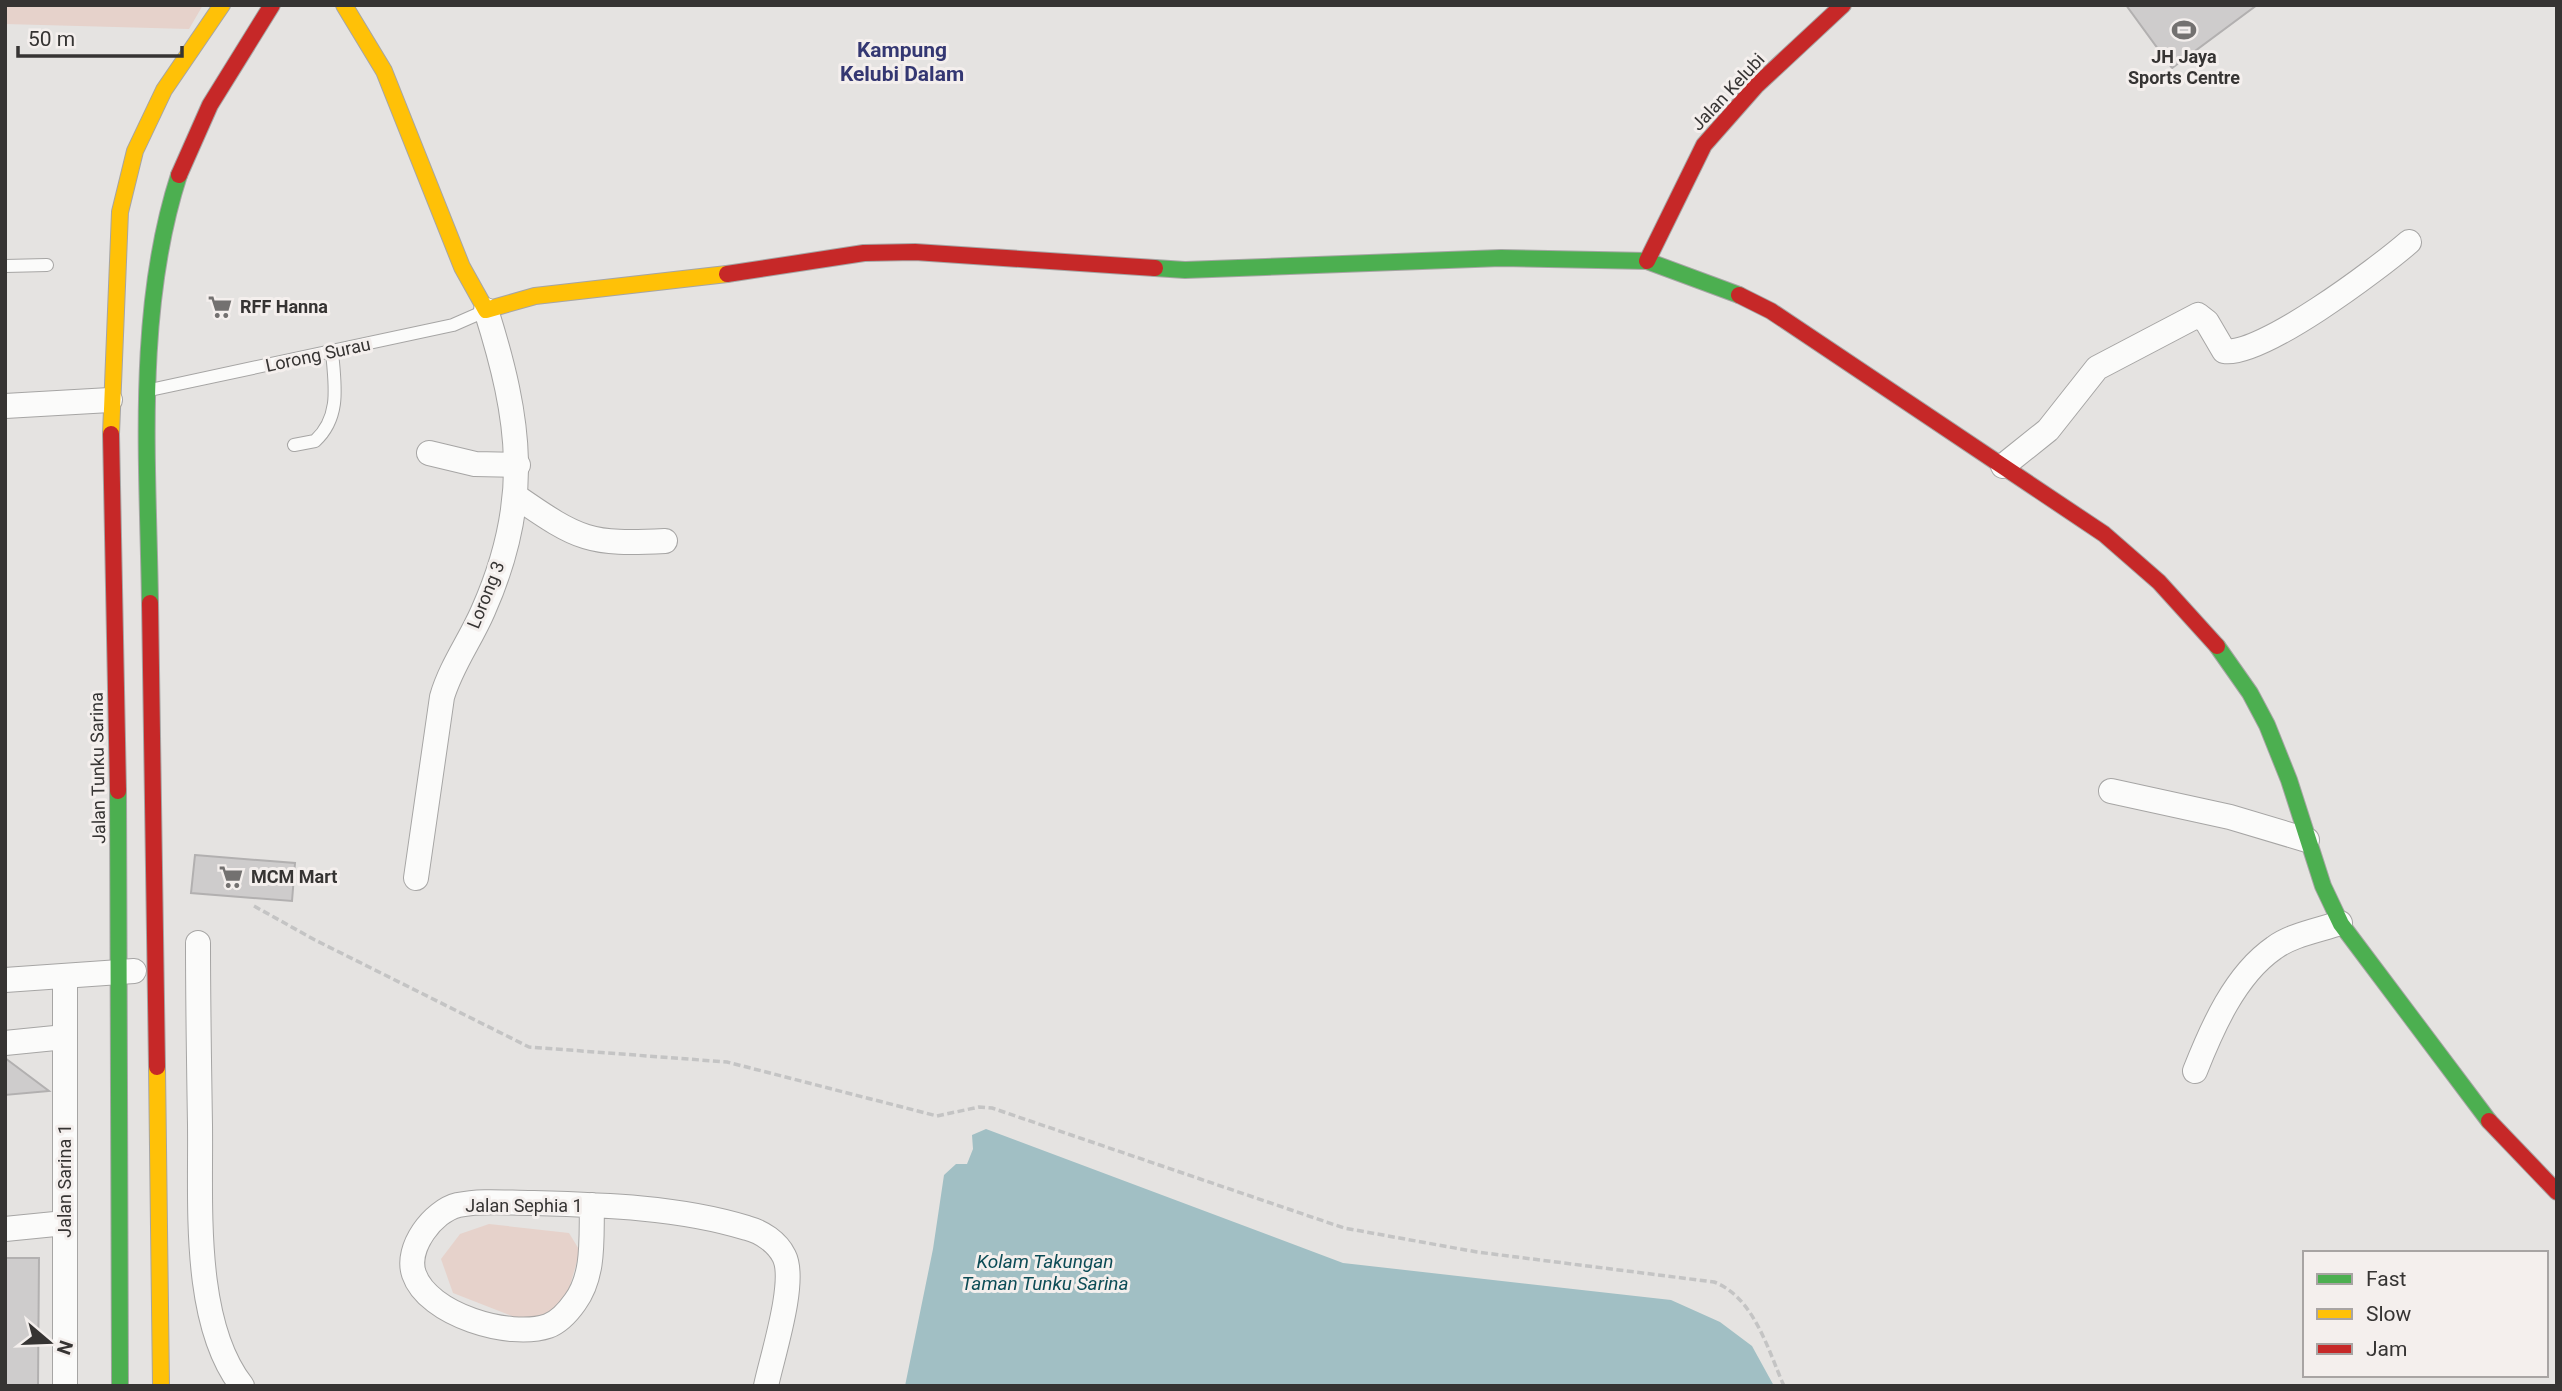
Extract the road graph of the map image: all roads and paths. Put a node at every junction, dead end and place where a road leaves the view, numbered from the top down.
1 (222, 5) edge
2 (272, 5) edge
3 (344, 5) edge
4 (1843, 5) edge
5 (2409, 242) dead end
6 (1647, 261) junction
7 (5, 265) edge
8 (47, 265) dead end
9 (486, 310) junction
10 (332, 352) junction
11 (147, 391) junction
12 (110, 400) junction
13 (5, 407) edge
14 (294, 445) dead end
15 (429, 453) dead end
16 (518, 465) junction
17 (2003, 466) junction
18 (517, 498) junction
19 (665, 541) dead end
20 (2111, 791) dead end
21 (2307, 840) junction
22 (416, 878) dead end
23 (254, 906) dead end
24 (2340, 923) junction
25 (198, 943) dead end
26 (155, 970) junction
27 (119, 972) junction
28 (65, 976) junction
29 (5, 980) edge
30 (65, 1037) junction
31 (5, 1043) edge
32 (2195, 1071) dead end
33 (2557, 1192) edge
34 (592, 1205) junction
35 (65, 1223) junction
36 (5, 1229) edge
37 (65, 1386) edge
38 (120, 1386) edge
39 (160, 1386) edge
40 (242, 1386) edge
41 (766, 1386) edge
42 (1784, 1386) edge

1 - 12 street, Jalan Tunku Sarina
2 - 11 street
3 - 9 street
4 - 6 street, Jalan Kelubi
5 - 17 street
6 - 9 street
6 - 17 street
7 - 8 lane
9 - 10 lane, Lorong Surau
9 - 16 street, Lorong 3
10 - 11 lane, Lorong Surau
10 - 14 lane
11 - 26 street
12 - 13 street
12 - 27 street, Jalan Tunku Sarina
15 - 16 street
16 - 18 street, Lorong 3
17 - 21 street
18 - 19 street
18 - 22 street, Lorong 3
20 - 21 street
21 - 24 street
23 - 42 path
24 - 32 street
24 - 33 street
25 - 40 street
26 - 27 street
26 - 39 street
27 - 28 street
27 - 38 street, Jalan Tunku Sarina
28 - 29 street
28 - 30 street, Jalan Sarina 1
30 - 31 street
30 - 35 street, Jalan Sarina 1
34 - 34 street, Jalan Sephia 1
34 - 41 street, Jalan Sephia 1
35 - 36 street
35 - 37 street, Jalan Sarina 1

